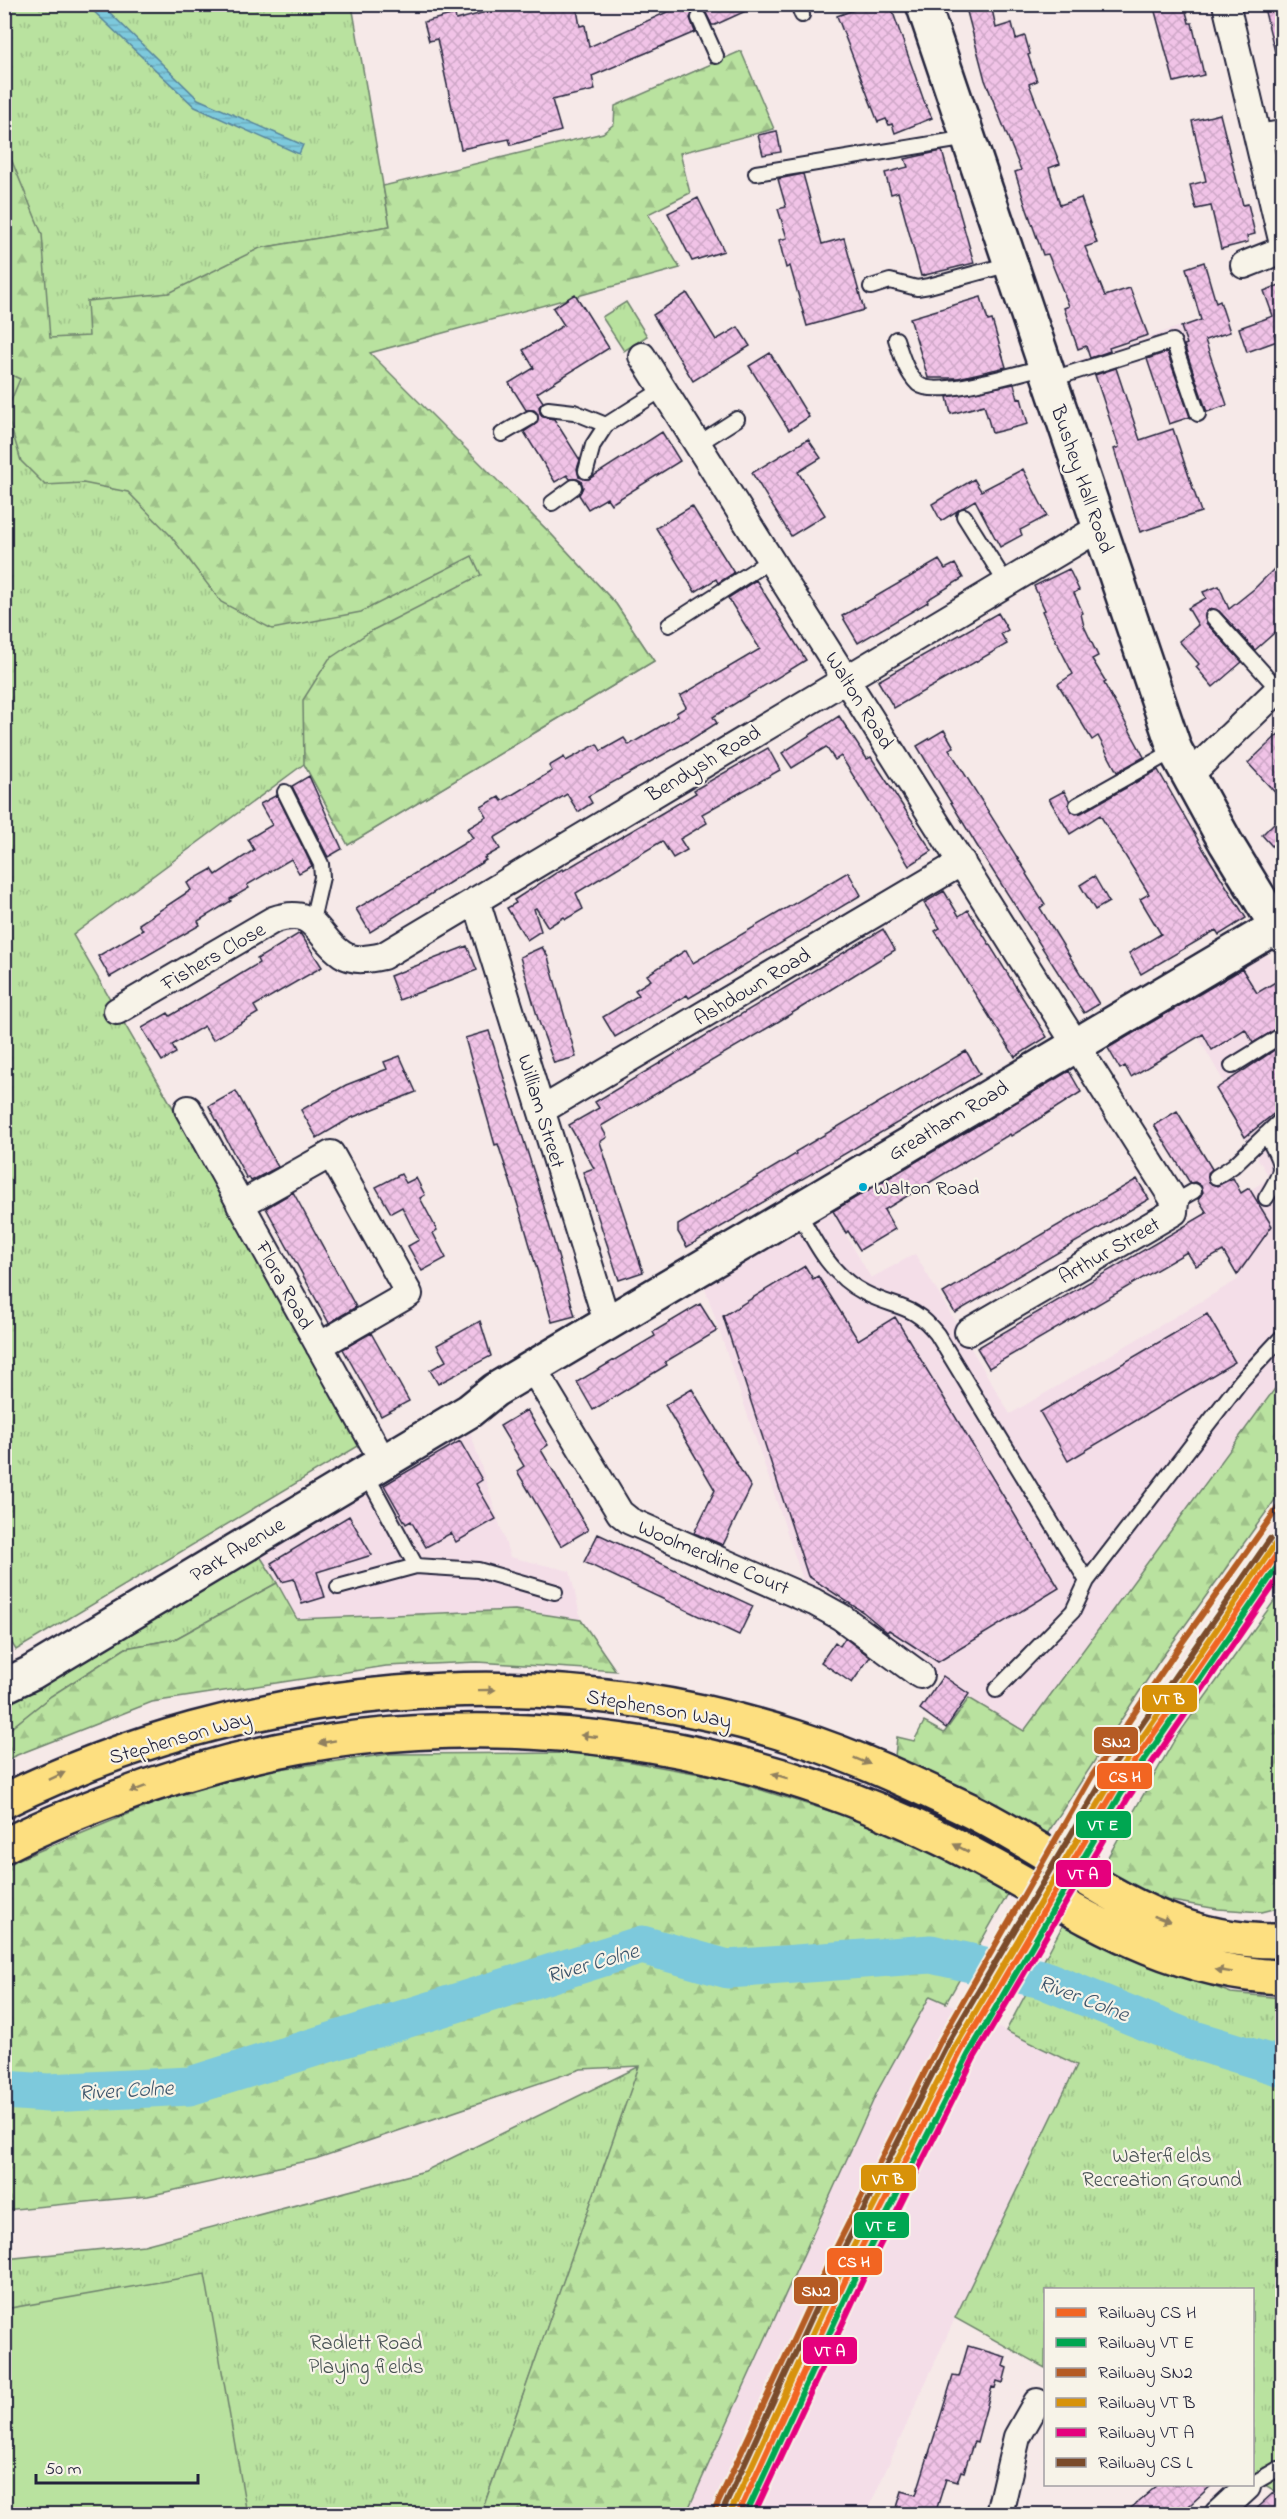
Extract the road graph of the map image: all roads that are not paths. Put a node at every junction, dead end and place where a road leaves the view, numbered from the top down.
1 (923, 4) edge
2 (1226, 4) edge
3 (699, 18) dead end
4 (716, 56) dead end
5 (1270, 136) edge
6 (968, 138) junction
7 (756, 173) dead end
8 (1282, 240) edge
9 (1282, 250) edge
10 (1010, 264) junction
11 (1244, 265) dead end
12 (871, 287) dead end
13 (896, 339) dead end
14 (642, 356) dead end
15 (1047, 373) junction
16 (663, 389) junction
17 (548, 409) dead end
18 (1198, 414) dead end
19 (531, 418) dead end
20 (737, 419) dead end
21 (606, 425) junction
22 (502, 434) dead end
23 (699, 444) junction
24 (586, 471) dead end
25 (574, 487) dead end
26 (552, 503) dead end
27 (963, 516) dead end
28 (1100, 530) junction
29 (772, 559) junction
30 (1006, 583) junction
31 (1213, 617) dead end
32 (669, 625) dead end
33 (846, 677) junction
34 (1281, 688) edge
35 (1181, 762) junction
36 (285, 792) dead end
37 (1077, 805) dead end
38 (962, 862) junction
39 (476, 900) junction
40 (1278, 920) edge
41 (312, 921) junction
42 (117, 1011) dead end
43 (1282, 1035) edge
44 (1076, 1044) junction
45 (1232, 1066) dead end
46 (188, 1109) dead end
47 (542, 1110) junction
48 (1282, 1119) edge
49 (1266, 1134) junction
50 (1216, 1177) dead end
51 (1266, 1198) dead end
52 (240, 1204) junction
53 (796, 1209) junction
54 (607, 1322) junction
55 (968, 1332) dead end
56 (1282, 1336) edge
57 (319, 1346) junction
58 (532, 1367) junction
59 (469, 1411) joint
60 (374, 1467) junction
61 (416, 1566) junction
62 (1087, 1581) junction
63 (338, 1587) dead end
64 (555, 1592) dead end
65 (920, 1675) dead end
66 (4, 1686) edge
67 (996, 1690) dead end
68 (4, 1802) edge
69 (4, 1846) edge
70 (1282, 1941) edge
71 (1282, 1977) edge
72 (1037, 2403) dead end
73 (1278, 2469) dead end
74 (1254, 2483) edge
75 (1249, 2486) edge
76 (999, 2514) edge
77 (1218, 2514) edge

1 - 6 street, Bushey Hall Road
2 - 5 street
3 - 4 lane
5 - 8 street
6 - 7 lane
6 - 10 street, Bushey Hall Road
9 - 11 street
10 - 12 lane
10 - 15 street, Bushey Hall Road
13 - 15 lane
14 - 16 street, Walton Road
15 - 18 lane
15 - 28 street, Bushey Hall Road
16 - 21 lane
16 - 23 street, Walton Road
17 - 21 lane
19 - 22 lane
20 - 23 lane
21 - 24 lane
23 - 29 street, Walton Road
25 - 26 lane
27 - 30 lane
28 - 30 street, Bendysh Road
28 - 35 street, Bushey Hall Road
29 - 32 lane
29 - 33 street, Walton Road
30 - 33 street, Bendysh Road
31 - 34 lane
33 - 38 street, Walton Road
33 - 39 street, Bendysh Road
34 - 35 street
35 - 37 lane
35 - 40 street, Bushey Hall Road
36 - 41 lane
38 - 44 street, Walton Road
38 - 47 street, Ashdown Road
39 - 41 street, Bendysh Road
39 - 47 street, William Street
40 - 44 street, Greatham Road
41 - 42 street, Fishers Close
43 - 45 lane
44 - 53 street, Greatham Road
44 - 55 street, Arthur Street
46 - 52 street, Flora Road
47 - 54 street, William Street
48 - 49 lane
49 - 50 lane
49 - 51 lane
52 - 57 street, Flora Road
52 - 57 street
53 - 54 street, Greatham Road
53 - 62 lane
54 - 58 street, Greatham Road
56 - 62 lane
57 - 60 street, Flora Road
58 - 59 street, Greatham Road
58 - 65 street, Woolmerdine Court
59 - 60 street, Park Avenue
60 - 61 lane
60 - 66 street, Park Avenue
61 - 63 lane
61 - 64 lane
62 - 67 lane
68 -> 70 main road, Stephenson Way
71 -> 69 main road, Stephenson Way
72 - 76 street
73 - 74 lane
75 - 77 street

